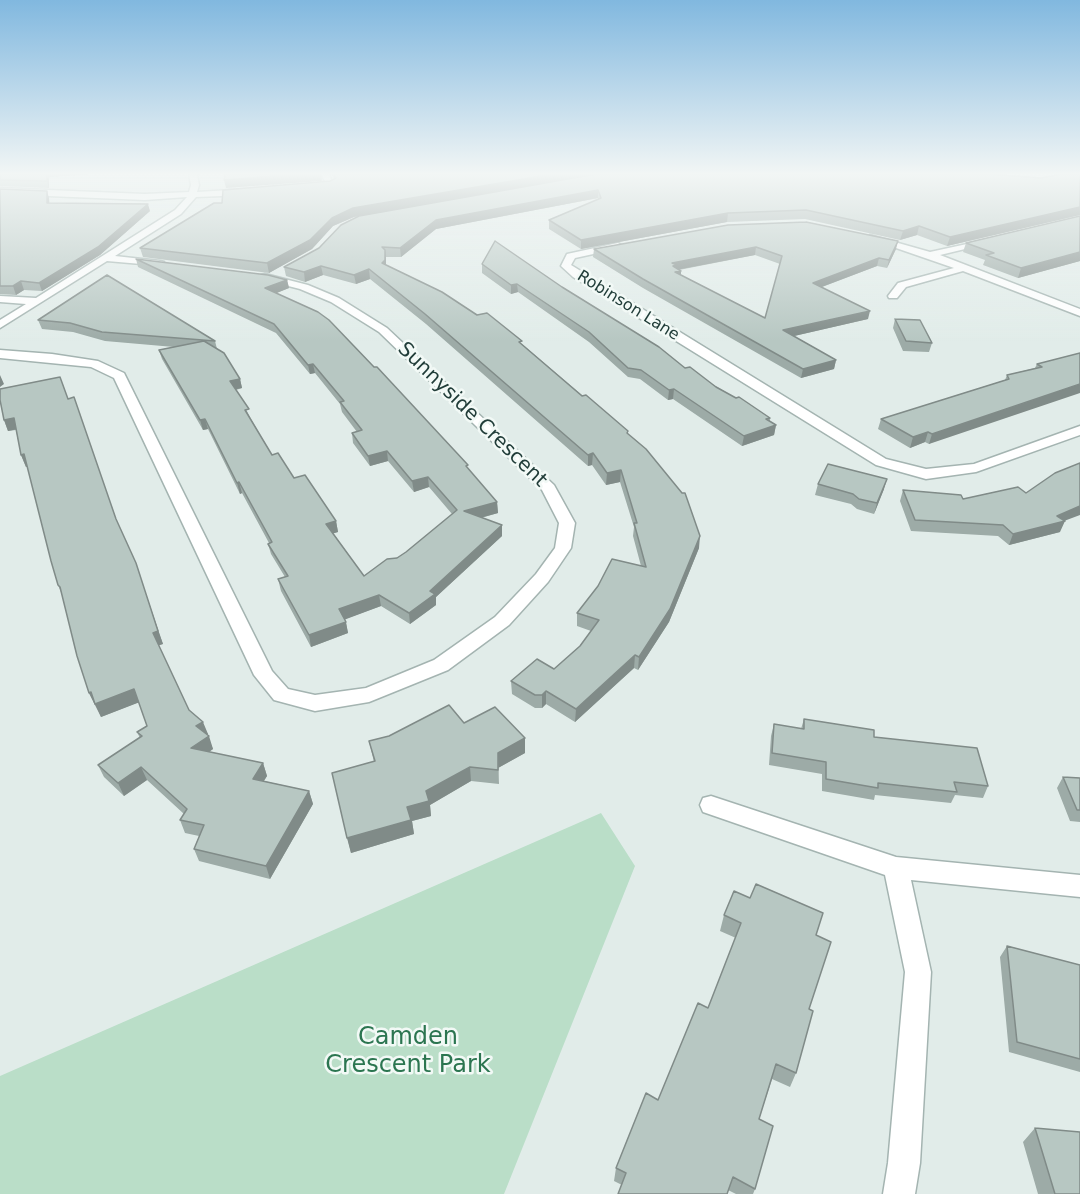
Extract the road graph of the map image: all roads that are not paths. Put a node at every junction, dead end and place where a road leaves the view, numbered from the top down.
1 (150, 230) edge
2 (857, 233) edge
3 (1000, 238) edge
4 (626, 245) edge
5 (930, 255) junction
6 (106, 258) junction
7 (175, 265) edge
8 (964, 268) junction
9 (252, 275) edge
10 (893, 296) dead end
11 (0, 298) edge
12 (37, 301) junction
13 (1080, 313) edge
14 (0, 325) edge
15 (0, 354) edge
16 (1080, 430) edge
17 (711, 805) dead end
18 (896, 868) junction
19 (1080, 886) edge
20 (899, 1194) edge

1 - 6 street
2 - 5 street
3 - 5 street
4 - 16 street, Robinson Lane
5 - 8 street
6 - 7 street
6 - 12 street
8 - 10 street
8 - 13 street
9 - 15 street, Sunnyside Crescent
11 - 12 street
12 - 14 street
17 - 18 street
18 - 19 street
18 - 20 street

